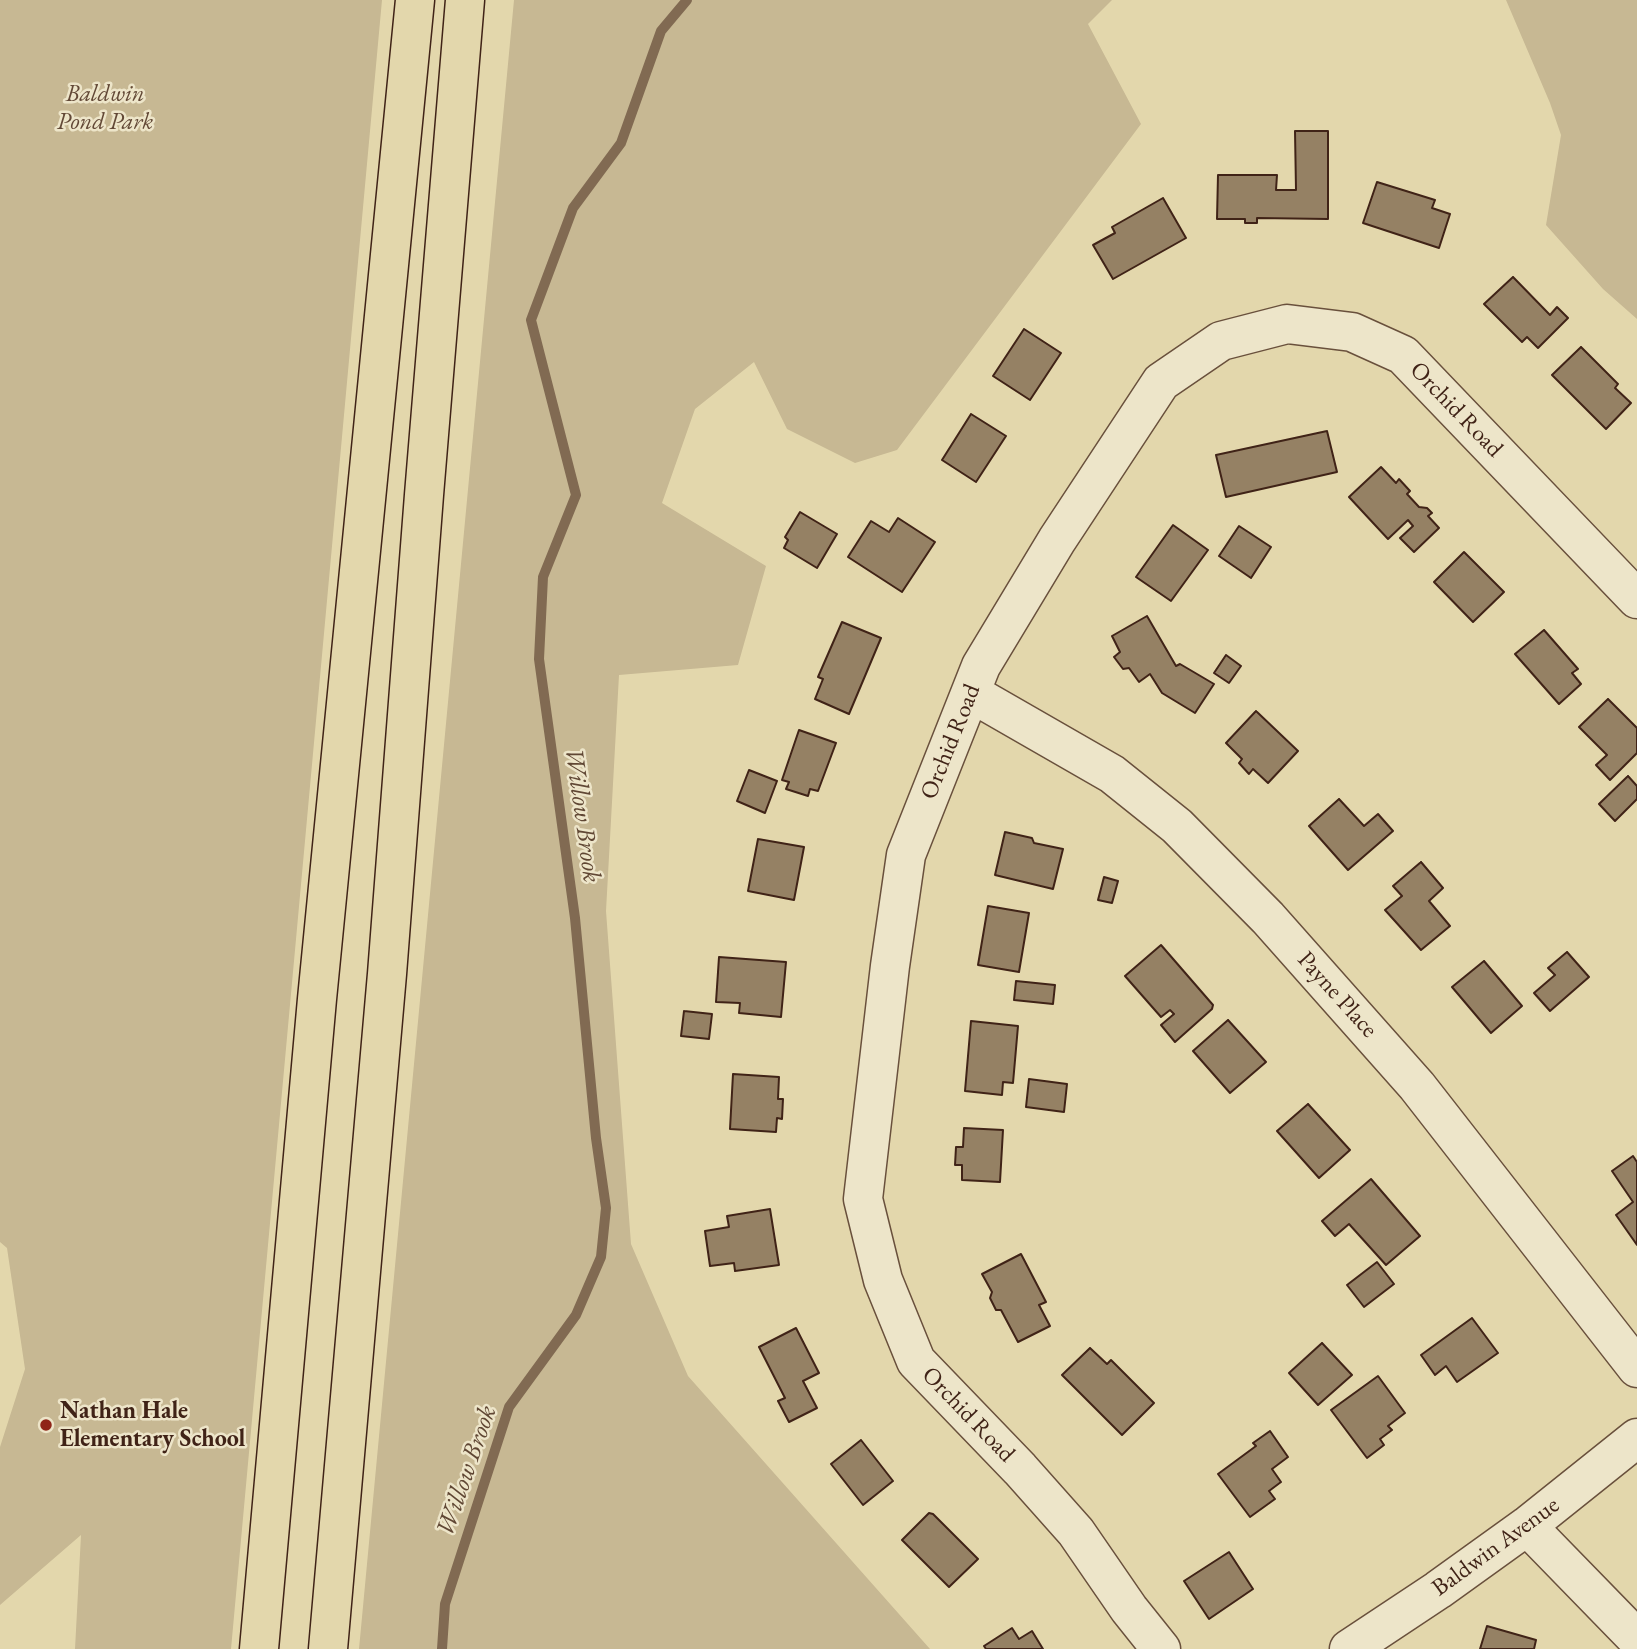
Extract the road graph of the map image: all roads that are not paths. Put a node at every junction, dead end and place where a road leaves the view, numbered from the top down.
1 (415, 0) edge
2 (465, 0) edge
3 (1637, 599) edge
4 (971, 693) junction
5 (1637, 1368) edge
6 (1637, 1438) edge
7 (1527, 1526) junction
8 (1637, 1639) edge
9 (259, 1649) edge
10 (328, 1649) edge
11 (1161, 1649) edge
12 (1349, 1649) edge

1 - 9 highway
2 - 10 highway
3 - 4 street, Orchid Road
4 - 5 street, Payne Place
4 - 11 street, Orchid Road
6 - 7 street, Baldwin Avenue
7 - 8 street
7 - 12 street, Baldwin Avenue

